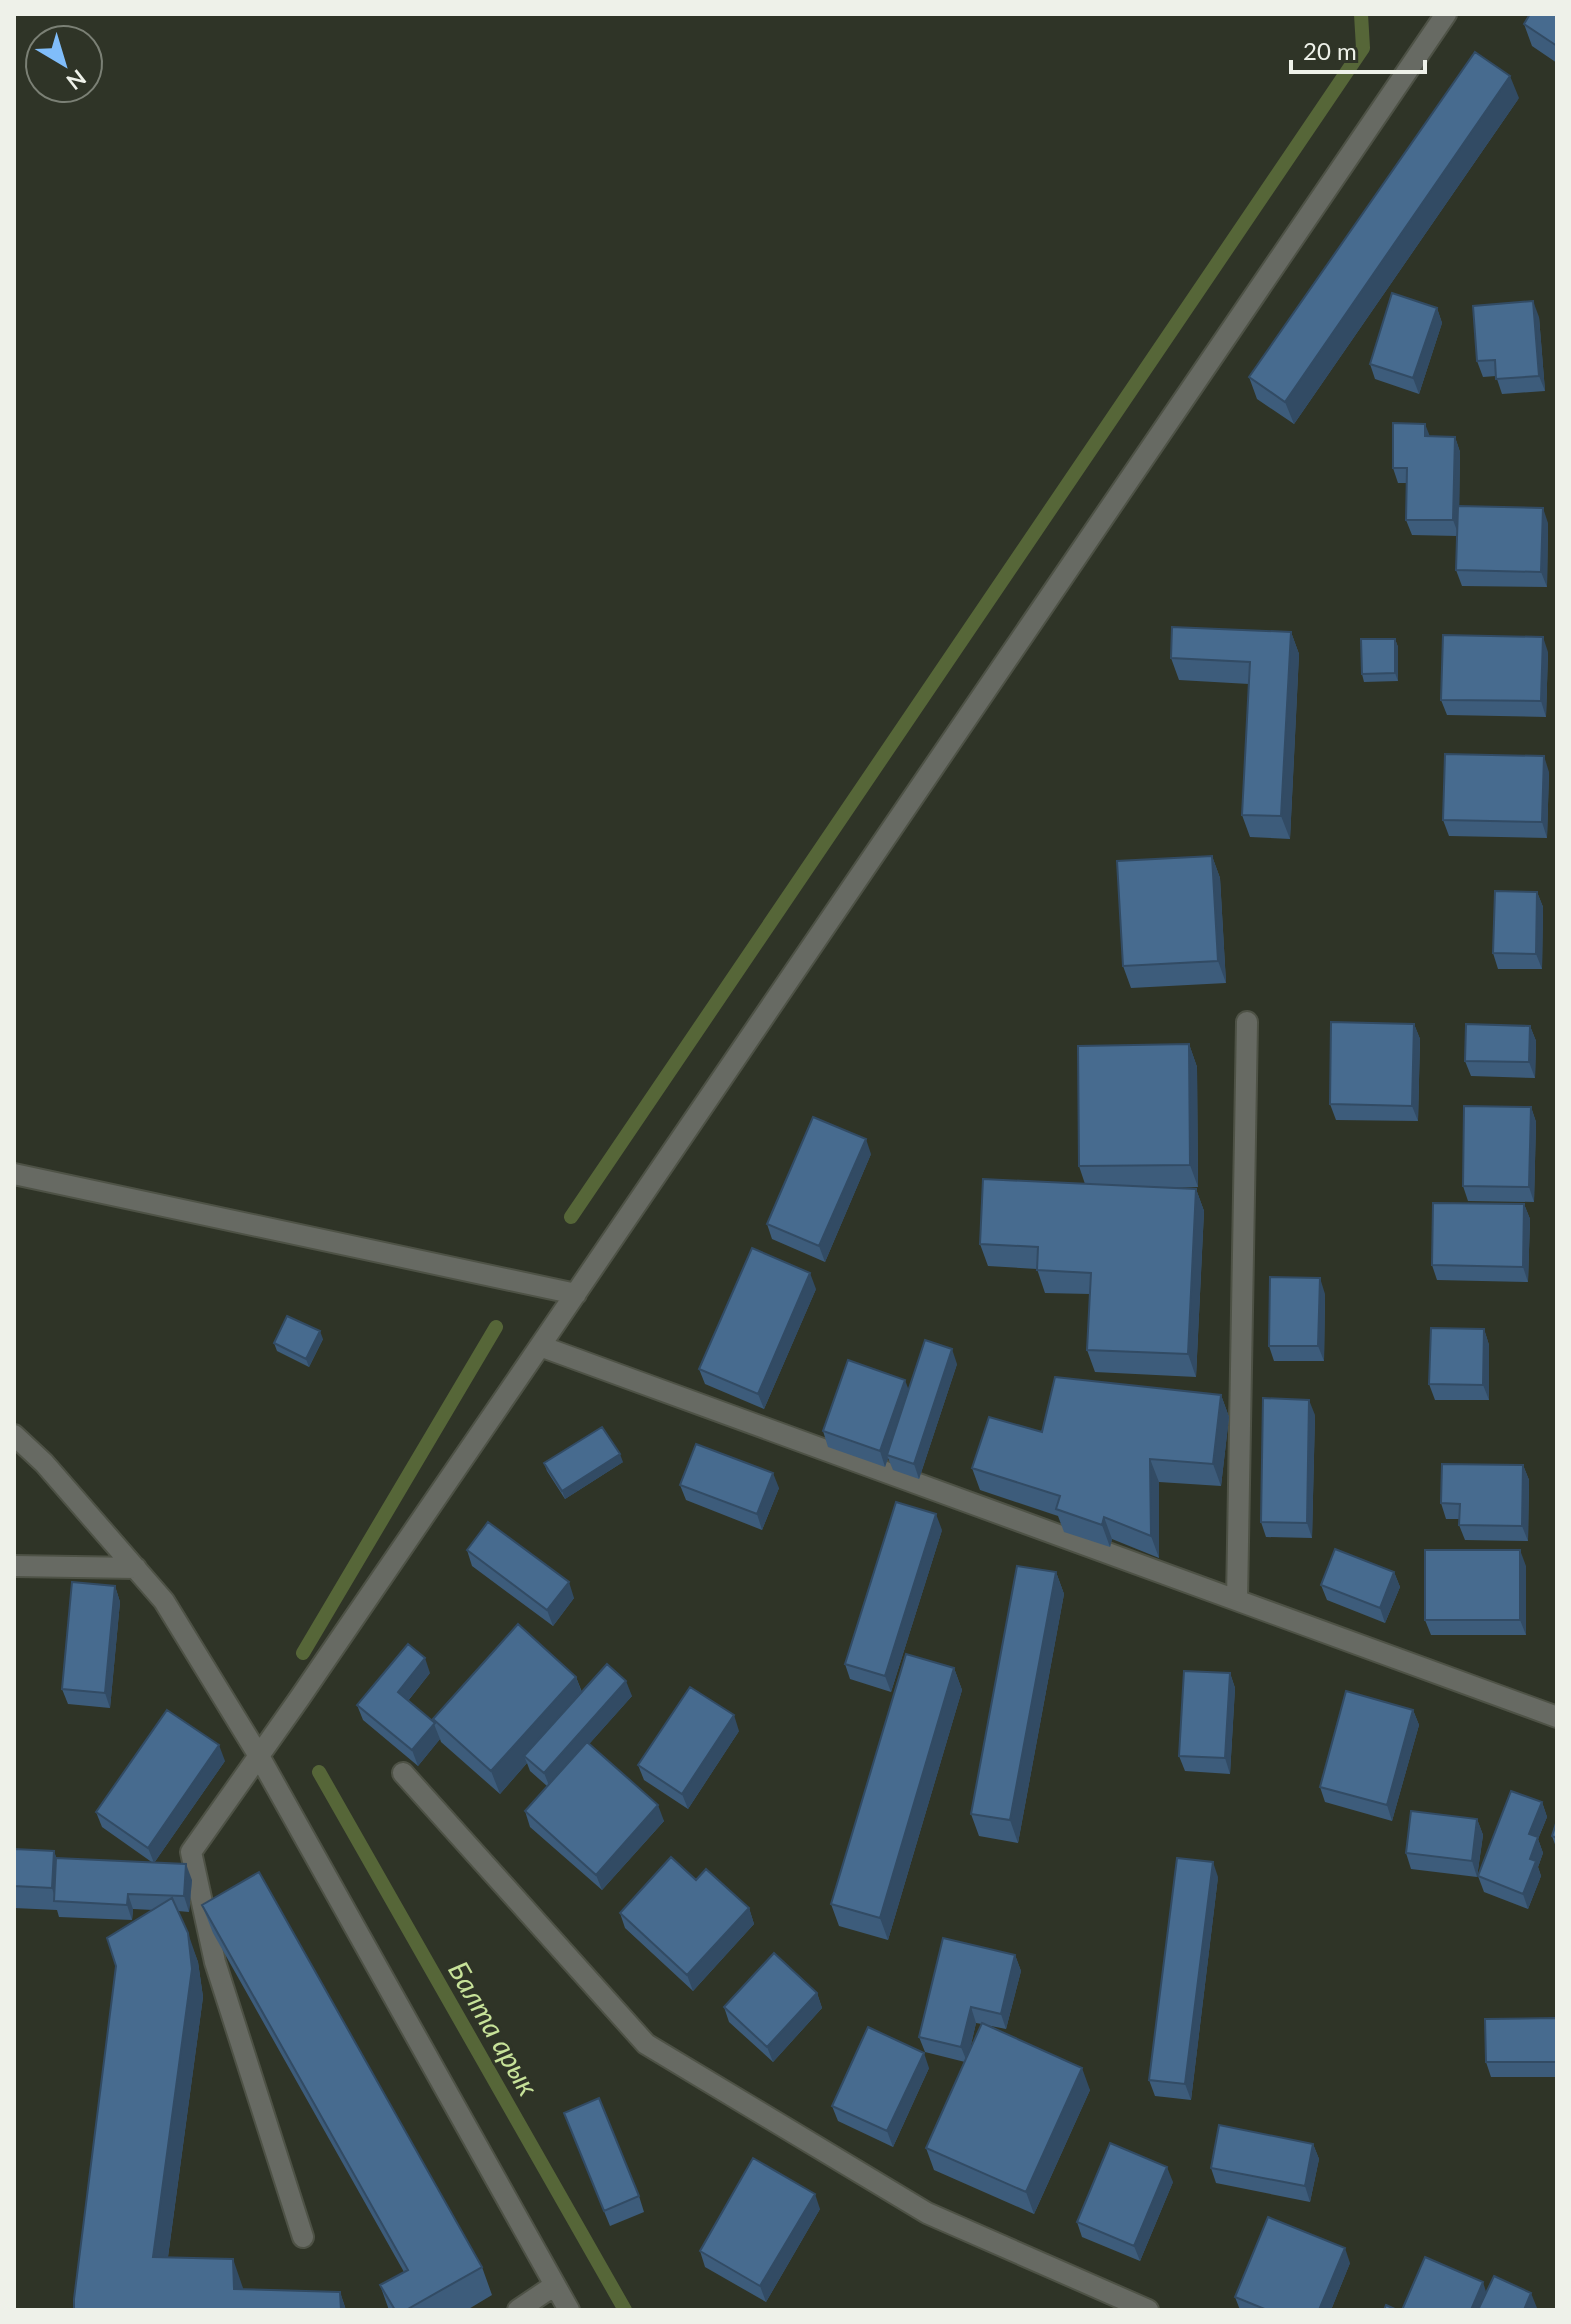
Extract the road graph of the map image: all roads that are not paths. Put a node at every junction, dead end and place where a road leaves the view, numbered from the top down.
1 (1446, 14) edge
2 (1247, 1022) dead end
3 (14, 1174) edge
4 (576, 1294) junction
5 (540, 1346) junction
6 (14, 1435) edge
7 (14, 1566) edge
8 (136, 1568) junction
9 (1237, 1600) junction
10 (1557, 1717) edge
11 (259, 1756) junction
12 (403, 1773) dead end
13 (303, 2237) dead end
14 (555, 2285) junction
15 (518, 2310) edge
16 (569, 2310) edge
17 (1148, 2310) edge

1 - 4 street
2 - 9 street
3 - 4 street
4 - 5 street
5 - 9 street
5 - 11 street
6 - 8 street
7 - 8 street
8 - 11 street
9 - 10 street
11 - 13 street
11 - 14 street
12 - 17 street
14 - 15 street
14 - 16 street

